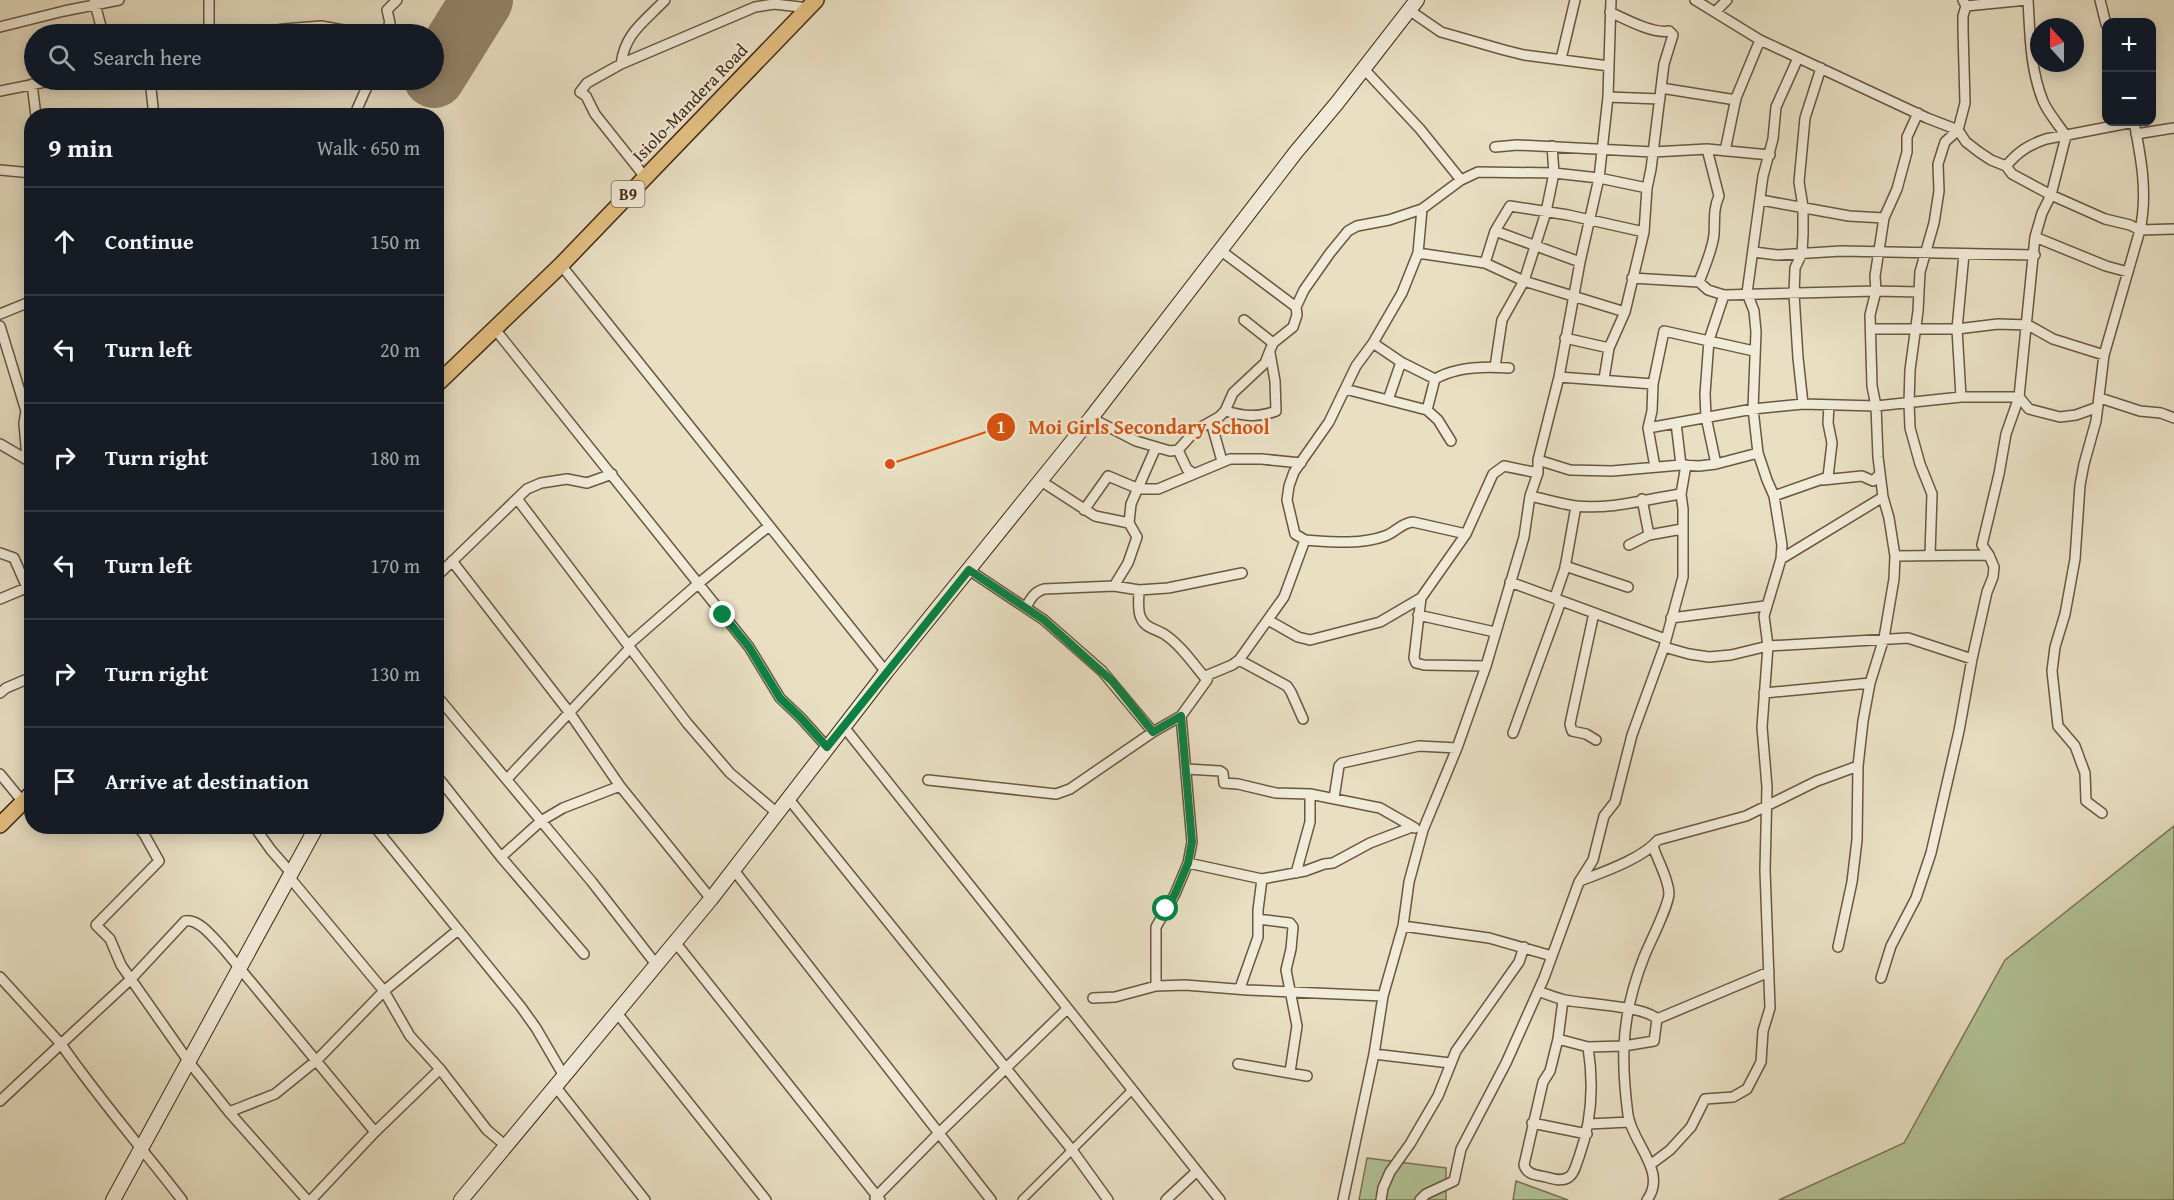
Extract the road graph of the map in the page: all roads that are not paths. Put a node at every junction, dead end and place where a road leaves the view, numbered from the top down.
1 (119, 0) edge
2 (209, 0) edge
3 (397, 0) edge
4 (665, 0) edge
5 (1575, 0) edge
6 (1611, 0) edge
7 (1695, 0) edge
8 (1727, 0) edge
9 (2028, 0) edge
10 (2100, 0) edge
11 (95, 2) edge
12 (1965, 3) edge
13 (813, 4) edge
14 (1413, 5) edge
15 (1610, 12) junction
16 (1716, 12) junction
17 (2104, 18) edge
18 (100, 24) edge
19 (209, 24) edge
20 (389, 24) edge
21 (0, 27) edge
22 (1760, 40) junction
23 (1798, 58) junction
24 (1561, 59) junction
25 (621, 64) junction
26 (1609, 66) junction
27 (1821, 68) junction
28 (1364, 69) junction
29 (24, 86) edge
30 (1661, 88) junction
31 (33, 90) edge
32 (151, 90) edge
33 (366, 90) edge
34 (0, 91) edge
35 (1608, 97) junction
36 (1660, 99) junction
37 (1736, 100) junction
38 (35, 108) edge
39 (153, 108) edge
40 (358, 108) edge
41 (1918, 113) junction
42 (2115, 126) edge
43 (2135, 126) edge
44 (2174, 128) edge
45 (1958, 130) junction
46 (2136, 134) junction
47 (2066, 136) junction
48 (1552, 146) junction
49 (1495, 147) dead end
50 (1707, 149) junction
51 (1601, 151) junction
52 (1725, 151) junction
53 (1653, 152) junction
54 (1770, 155) junction
55 (2006, 166) junction
56 (0, 170) edge
57 (24, 172) edge
58 (1554, 173) junction
59 (645, 177) junction
60 (1599, 178) junction
61 (1461, 180) junction
62 (1647, 188) junction
63 (2051, 195) junction
64 (1761, 200) junction
65 (1803, 207) junction
66 (1422, 209) junction
67 (1546, 212) junction
68 (1884, 218) junction
69 (1590, 220) junction
70 (2174, 229) edge
71 (2140, 230) junction
72 (1495, 231) junction
73 (1644, 232) junction
74 (2035, 237) junction
75 (1535, 244) junction
76 (1220, 250) junction
77 (1754, 252) junction
78 (1418, 253) junction
79 (1802, 253) junction
80 (1879, 253) junction
81 (1925, 253) junction
82 (1964, 254) junction
83 (2035, 255) junction
84 (1580, 262) junction
85 (1485, 263) junction
86 (561, 265) junction
87 (2128, 272) junction
88 (1632, 278) junction
89 (1524, 281) junction
90 (1699, 282) junction
91 (1876, 291) junction
92 (1919, 292) junction
93 (1747, 293) junction
94 (1794, 294) junction
95 (1725, 295) junction
96 (1573, 296) junction
97 (24, 304) edge
98 (1296, 307) junction
99 (1625, 312) junction
100 (0, 314) edge
101 (1244, 320) dead end
102 (2028, 325) junction
103 (0, 326) edge
104 (494, 328) junction
105 (1957, 328) junction
106 (1872, 329) junction
107 (1915, 330) junction
108 (1565, 338) junction
109 (1708, 340) junction
110 (1373, 343) junction
111 (1272, 347) junction
112 (1610, 348) junction
113 (1754, 351) junction
114 (2104, 355) junction
115 (1401, 362) junction
116 (1495, 367) junction
117 (1509, 368) dead end
118 (444, 377) edge
119 (1559, 377) junction
120 (1435, 380) junction
121 (1604, 380) junction
122 (1653, 384) junction
123 (1345, 389) junction
124 (24, 395) edge
125 (1961, 397) junction
126 (2019, 397) junction
127 (1388, 399) junction
128 (1909, 403) junction
129 (2099, 403) junction
130 (1803, 404) junction
131 (1829, 405) junction
132 (1876, 406) junction
133 (1753, 409) junction
134 (1427, 410) junction
135 (1225, 411) junction
136 (1706, 417) junction
137 (1090, 418) junction
138 (2174, 418) edge
139 (1211, 422) junction
140 (1677, 423) junction
141 (1648, 428) junction
142 (1451, 441) dead end
143 (1156, 447) junction
144 (2, 448) edge
145 (1178, 450) junction
146 (1758, 453) junction
147 (24, 459) edge
148 (1538, 460) junction
149 (1222, 461) junction
150 (1301, 463) junction
151 (1716, 464) junction
152 (1683, 465) junction
153 (1655, 467) junction
154 (1538, 473) junction
155 (612, 474) junction
156 (1194, 474) junction
157 (1880, 474) junction
158 (1823, 480) junction
159 (1041, 481) junction
160 (1139, 489) junction
161 (1681, 494) junction
162 (1530, 496) junction
163 (1774, 496) junction
164 (1883, 497) junction
165 (1642, 499) junction
166 (518, 500) junction
167 (1576, 506) junction
168 (1084, 510) junction
169 (1129, 523) junction
170 (769, 526) junction
171 (1682, 529) junction
172 (1466, 534) junction
173 (1649, 534) junction
174 (1305, 540) junction
175 (1629, 545) dead end
176 (0, 553) edge
177 (1929, 555) junction
178 (1989, 555) junction
179 (1895, 556) junction
180 (1782, 559) junction
181 (452, 561) junction
182 (1565, 566) junction
183 (444, 569) edge
184 (969, 570) junction
185 (1242, 573) dead end
186 (1510, 582) junction
187 (24, 583) edge
188 (699, 583) junction
189 (1114, 586) junction
190 (1628, 587) dead end
191 (24, 589) edge
192 (1139, 590) junction
193 (1555, 597) junction
194 (1421, 598) junction
195 (0, 599) edge
196 (1765, 606) junction
197 (1026, 607) junction
198 (1594, 613) junction
199 (1418, 615) junction
200 (1671, 618) junction
201 (1268, 620) junction
202 (1495, 632) junction
203 (1884, 638) junction
204 (1664, 643) junction
205 (1768, 646) junction
206 (629, 647) junction
207 (1972, 659) junction
208 (1239, 660) junction
209 (1486, 666) junction
210 (886, 672) junction
211 (24, 680) edge
212 (1207, 680) junction
213 (1870, 683) junction
214 (0, 693) edge
215 (1764, 693) junction
216 (444, 704) edge
217 (569, 712) junction
218 (1181, 716) junction
219 (1303, 719) dead end
220 (844, 727) junction
221 (1153, 732) junction
222 (1513, 733) dead end
223 (1596, 740) dead end
224 (827, 747) junction
225 (1457, 748) junction
226 (1858, 766) junction
227 (1187, 769) junction
228 (0, 774) edge
229 (507, 779) junction
230 (928, 780) dead end
231 (444, 785) edge
232 (620, 786) junction
233 (24, 794) edge
234 (1310, 794) junction
235 (788, 798) junction
236 (1334, 798) junction
237 (24, 800) edge
238 (1767, 804) junction
239 (777, 813) junction
240 (2102, 813) dead end
241 (541, 820) junction
242 (0, 825) edge
243 (1412, 827) junction
244 (1423, 830) junction
245 (144, 834) edge
246 (260, 834) edge
247 (313, 834) edge
248 (380, 834) edge
249 (1653, 846) junction
250 (501, 857) junction
251 (1188, 863) junction
252 (733, 869) junction
253 (1296, 873) junction
254 (291, 876) junction
255 (1262, 879) junction
256 (1578, 882) junction
257 (711, 899) junction
258 (1258, 919) junction
259 (1403, 926) junction
260 (458, 930) junction
261 (675, 942) junction
262 (1524, 947) junction
263 (1838, 948) dead end
264 (584, 954) dead end
265 (1552, 956) junction
266 (655, 963) junction
267 (241, 969) junction
268 (1768, 972) junction
269 (0, 977) edge
270 (1881, 978) dead end
271 (131, 979) junction
272 (1156, 986) junction
273 (1240, 988) junction
274 (384, 991) junction
275 (1291, 991) junction
276 (1538, 991) junction
277 (1383, 996) junction
278 (1093, 999) dead end
279 (1563, 1000) junction
280 (1628, 1007) junction
281 (1067, 1009) junction
282 (617, 1013) junction
283 (1657, 1019) junction
284 (1557, 1039) junction
285 (61, 1044) junction
286 (1624, 1046) junction
287 (1588, 1047) junction
288 (1374, 1054) junction
289 (317, 1060) junction
290 (189, 1062) junction
291 (1238, 1064) dead end
292 (1450, 1064) junction
293 (1005, 1068) junction
294 (440, 1069) junction
295 (1290, 1072) junction
296 (1307, 1076) dead end
297 (560, 1081) junction
298 (1132, 1090) junction
299 (0, 1101) edge
300 (229, 1112) junction
301 (1630, 1122) junction
302 (1532, 1123) junction
303 (1588, 1129) junction
304 (375, 1132) junction
305 (939, 1133) junction
306 (506, 1146) junction
307 (142, 1149) junction
308 (1072, 1150) junction
309 (1650, 1165) junction
310 (1197, 1171) junction
311 (877, 1199) edge
312 (113, 1200) edge
313 (182, 1200) edge
314 (309, 1200) edge
315 (461, 1200) edge
316 (645, 1200) edge
317 (766, 1200) edge
318 (991, 1200) edge
319 (1022, 1200) edge
320 (1108, 1200) edge
321 (1166, 1200) edge
322 (1220, 1200) edge
323 (1343, 1200) edge
324 (1381, 1200) edge
325 (1420, 1200) edge
326 (1647, 1200) edge

1 - 11 street
2 - 19 street
3 - 20 street
4 - 25 street
5 - 24 street
6 - 15 street
7 - 16 street
8 - 16 street
9 - 12 street
9 - 47 street
10 - 17 street
11 - 18 street
11 - 21 street
12 - 45 street
13 - 25 street
13 - 59 highway, Isiolo-Mandera Road / B9
14 - 24 street
14 - 28 main road
15 - 26 street
15 - 30 street
16 - 22 street
22 - 23 street
22 - 37 street
23 - 27 street
23 - 54 street
24 - 26 street
25 - 59 street
26 - 35 street
27 - 41 street
27 - 65 street
28 - 61 street
28 - 76 main road
29 - 34 street
30 - 36 street
30 - 37 street
31 - 38 street
32 - 39 street
33 - 40 street
35 - 36 street
35 - 51 street
36 - 53 street
37 - 52 street
41 - 45 street
41 - 68 street
42 - 47 street
43 - 46 street
44 - 46 street
45 - 55 street
45 - 81 street
46 - 71 street
47 - 55 street
47 - 63 street
48 - 49 street
48 - 51 street
48 - 58 street
50 - 52 street
50 - 53 street
50 - 90 street
51 - 53 street
51 - 60 street
52 - 54 street
53 - 62 street
54 - 64 street
55 - 63 street
56 - 57 street
58 - 60 street
58 - 61 street
58 - 67 street
59 - 86 highway, Isiolo-Mandera Road / B9
60 - 62 street
60 - 69 street
61 - 66 street
62 - 73 street
63 - 71 street
63 - 74 street
64 - 65 street
64 - 77 street
65 - 68 street
65 - 79 street
66 - 78 street
66 - 98 street
67 - 69 street
67 - 72 street
67 - 75 street
68 - 80 street
69 - 73 street
69 - 84 street
70 - 71 street
71 - 87 street
72 - 75 street
72 - 85 street
73 - 88 street
74 - 83 street
74 - 87 street
75 - 84 street
75 - 89 street
76 - 98 street
76 - 137 main road
77 - 79 street
77 - 93 street
78 - 85 street
78 - 110 street
79 - 80 street
79 - 94 street
80 - 81 street
80 - 91 street
81 - 82 street
81 - 92 street
82 - 83 street
82 - 105 street
83 - 102 street
84 - 96 street
85 - 89 street
86 - 104 highway, Isiolo-Mandera Road / B9
86 - 170 street
87 - 114 street
88 - 90 street
88 - 99 street
89 - 96 street
89 - 116 street
90 - 95 street
91 - 92 street
91 - 94 street
91 - 106 street
92 - 107 street
93 - 94 street
93 - 95 street
93 - 113 street
94 - 130 street
95 - 109 street
96 - 99 street
96 - 108 street
97 - 100 street
98 - 111 street
99 - 112 street
101 - 111 street
102 - 105 street
102 - 114 street
102 - 126 street
103 - 124 street
104 - 118 highway, Isiolo-Mandera Road / B9
104 - 155 street
105 - 107 street
105 - 125 street
106 - 107 street
106 - 132 street
107 - 128 street
108 - 112 street
108 - 119 street
109 - 113 street
109 - 122 street
109 - 136 street
110 - 115 street
110 - 123 street
111 - 135 street
111 - 135 street
112 - 121 street
113 - 133 street
114 - 129 street
115 - 120 street
115 - 127 street
116 - 117 street
116 - 120 street
119 - 121 street
119 - 148 street
120 - 134 street
121 - 122 street
122 - 141 street
123 - 127 street
123 - 150 street
125 - 126 street
125 - 128 street
126 - 129 street
126 - 178 street
127 - 134 street
128 - 132 street
128 - 177 street
129 - 138 street
129 - 240 street
130 - 131 street
130 - 133 street
131 - 132 street
131 - 158 street
132 - 157 street
133 - 136 street
133 - 146 street
134 - 142 street
135 - 139 street
136 - 140 street
136 - 151 street
137 - 143 street
137 - 159 main road
139 - 145 street
139 - 149 street
140 - 141 street
140 - 152 street
141 - 153 street
143 - 145 street
143 - 160 street
144 - 147 street
145 - 156 street
146 - 151 street
146 - 163 street
148 - 153 street
148 - 154 street
149 - 150 street
149 - 156 street
150 - 174 street
151 - 152 street
152 - 153 street
152 - 161 street
154 - 162 street
154 - 172 street
155 - 166 street
155 - 188 street
156 - 160 street
157 - 158 street
157 - 164 street
158 - 163 street
159 - 168 street
159 - 184 main road
160 - 168 street
160 - 169 street
161 - 165 street
161 - 171 street
162 - 167 street
162 - 186 street
163 - 180 street
164 - 179 street
164 - 180 street
165 - 167 street
165 - 173 street
166 - 181 street
166 - 206 street
167 - 182 street
168 - 169 street
169 - 189 street
170 - 188 street
170 - 210 street
171 - 173 street
171 - 200 street
172 - 174 street
172 - 194 street
173 - 175 street
174 - 201 street
176 - 187 street
177 - 178 street
177 - 179 street
178 - 207 street
179 - 203 street
180 - 196 street
181 - 183 street
181 - 217 street
182 - 190 street
182 - 193 street
184 - 197 street
184 - 210 main road
185 - 192 street
186 - 193 street
186 - 202 street
188 - 206 street
188 - 224 street
189 - 192 street
189 - 197 street
191 - 195 street
192 - 212 street
193 - 198 street
193 - 222 street
194 - 199 street
194 - 201 street
196 - 200 street
196 - 205 street
197 - 221 street
198 - 204 street
198 - 223 street
199 - 202 street
199 - 209 street
200 - 204 street
201 - 208 street
202 - 209 street
203 - 205 street
203 - 207 street
203 - 213 street
204 - 205 street
204 - 256 street
205 - 215 street
206 - 217 street
206 - 239 street
207 - 270 street
208 - 212 street
208 - 219 street
209 - 225 street
210 - 220 main road
211 - 214 street
212 - 218 street
213 - 215 street
213 - 226 street
215 - 238 street
216 - 229 street
217 - 229 street
217 - 232 street
218 - 221 street
218 - 227 street
220 - 224 main road
220 - 281 street
221 - 230 street
224 - 235 main road
225 - 236 street
225 - 244 street
226 - 238 street
226 - 263 street
227 - 234 street
227 - 251 street
228 - 233 street
229 - 241 street
231 - 250 street
232 - 241 street
232 - 257 street
234 - 236 street
234 - 253 street
235 - 239 main road
235 - 293 street
236 - 243 street
237 - 242 highway
238 - 249 street
238 - 268 street
239 - 252 main road
241 - 250 street
241 - 266 street
243 - 244 street
243 - 253 street
244 - 259 street
245 - 271 street
246 - 254 street
247 - 254 main road
248 - 260 street
249 - 256 street
249 - 280 street
250 - 264 street
251 - 255 street
251 - 272 street
252 - 257 main road
252 - 305 street
253 - 255 street
254 - 267 main road
254 - 274 street
255 - 258 street
256 - 265 street
257 - 261 main road
258 - 273 street
258 - 275 street
259 - 262 street
259 - 277 street
260 - 274 street
260 - 297 street
261 - 266 main road
261 - 311 street
262 - 265 street
262 - 292 street
265 - 276 street
266 - 282 main road
267 - 271 street
267 - 289 street
267 - 290 main road
268 - 283 street
268 - 309 street
269 - 285 street
271 - 285 street
271 - 290 street
272 - 273 street
272 - 278 street
273 - 275 street
274 - 289 street
274 - 294 street
275 - 277 street
275 - 295 street
276 - 279 street
276 - 325 street
277 - 288 street
279 - 280 street
279 - 284 street
280 - 283 street
280 - 286 street
281 - 293 street
281 - 298 street
282 - 297 main road
282 - 317 street
283 - 286 street
284 - 287 street
284 - 302 street
285 - 299 street
285 - 307 street
286 - 287 street
286 - 301 street
287 - 303 street
288 - 292 street
288 - 323 street
289 - 300 street
289 - 304 street
290 - 300 street
290 - 307 main road
291 - 295 street
292 - 324 street
293 - 305 street
293 - 308 street
294 - 304 street
294 - 306 street
295 - 296 street
297 - 306 main road
297 - 316 street
298 - 308 street
298 - 310 street
300 - 314 street
301 - 303 street
301 - 309 street
302 - 303 street
302 - 303 street
304 - 314 street
305 - 311 street
305 - 318 street
306 - 315 main road
307 - 312 main road
307 - 313 street
308 - 319 street
308 - 320 street
309 - 326 street
310 - 321 street
310 - 322 street

